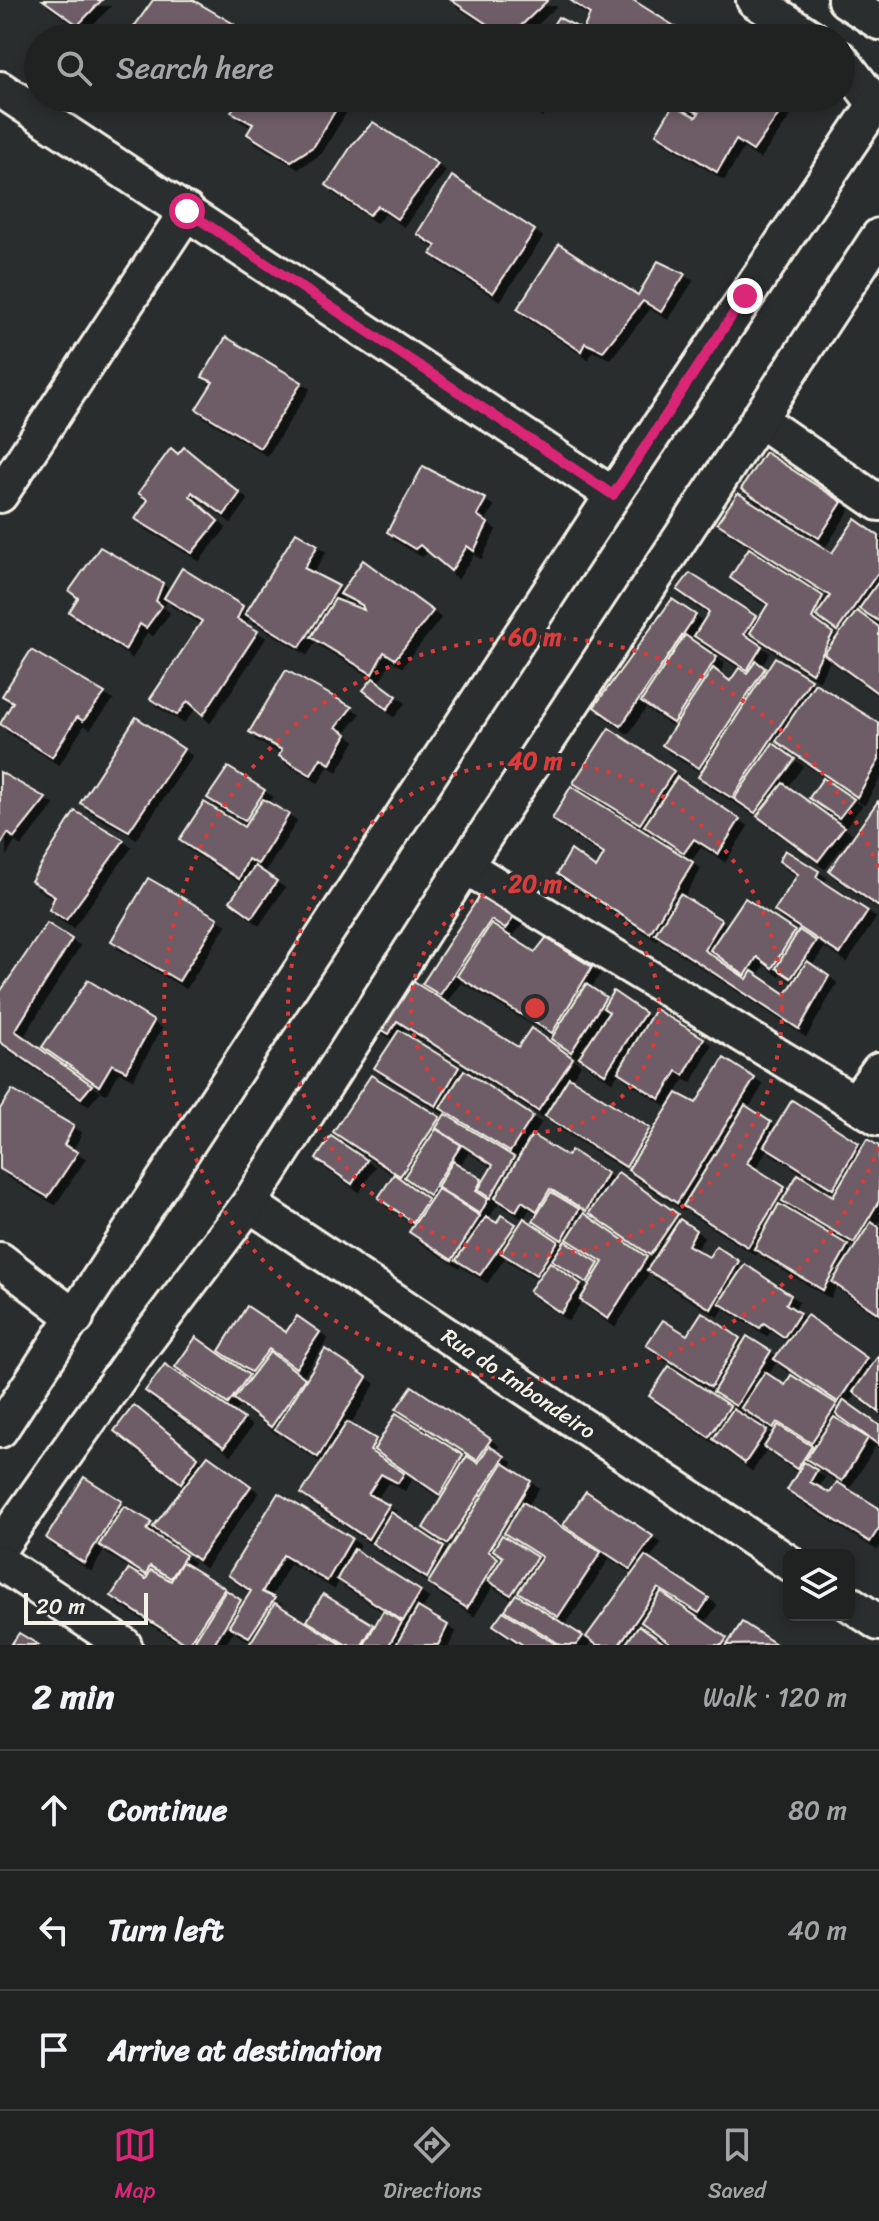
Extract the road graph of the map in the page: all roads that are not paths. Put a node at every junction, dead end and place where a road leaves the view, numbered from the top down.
1 (754, 0) edge
2 (845, 0) edge
3 (879, 22) edge
4 (791, 24) edge
5 (855, 76) edge
6 (0, 89) edge
7 (877, 102) edge
8 (24, 105) edge
9 (35, 112) edge
10 (187, 211) junction
11 (879, 236) edge
12 (758, 419) junction
13 (0, 495) edge
14 (613, 495) junction
15 (879, 503) edge
16 (465, 866) junction
17 (879, 1070) edge
18 (867, 1111) edge
19 (249, 1204) junction
20 (0, 1260) edge
21 (76, 1318) junction
22 (0, 1430) edge
23 (0, 1547) edge
24 (783, 1559) edge
25 (0, 1562) edge
26 (855, 1607) edge
27 (879, 1623) edge
28 (124, 1645) edge

1 - 4 street
2 - 3 street
5 - 7 street
6 - 8 street
7 - 14 street
9 - 10 street
10 - 13 street
10 - 14 street
11 - 12 street
12 - 15 street
12 - 16 street
14 - 21 street
16 - 18 street
16 - 19 street
17 - 18 street
19 - 23 street
19 - 24 street, Rua do Imbondeiro
20 - 21 street
21 - 22 street
25 - 28 street
26 - 27 street

